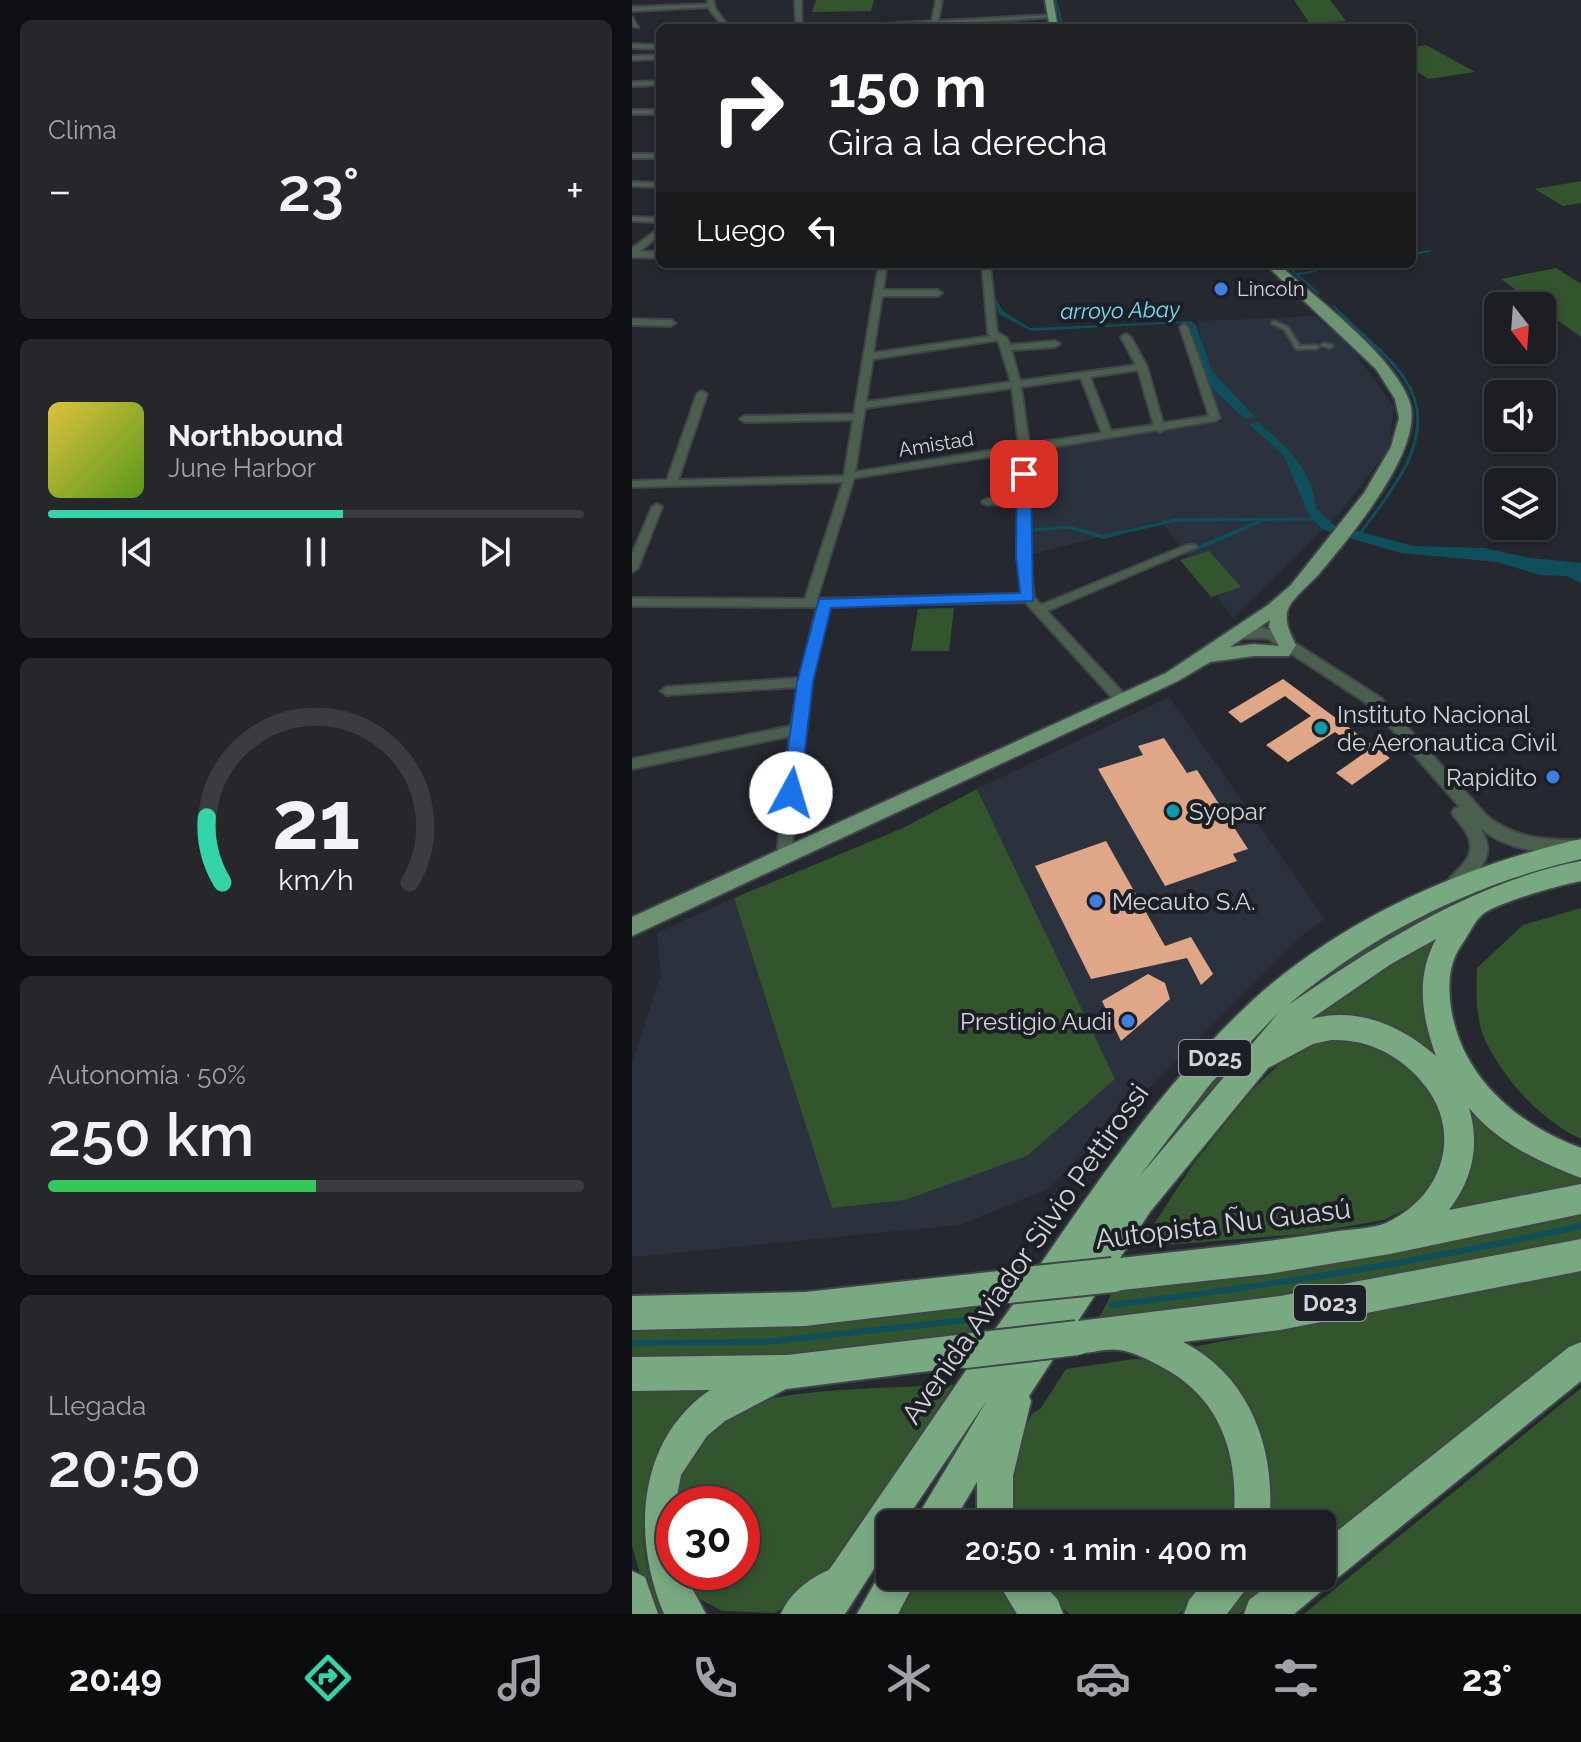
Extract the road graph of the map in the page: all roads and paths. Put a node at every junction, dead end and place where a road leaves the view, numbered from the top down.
1 (798, 0) edge
2 (939, 0) edge
3 (1049, 0) edge
4 (711, 2) edge
5 (632, 9) edge
6 (1051, 17) junction
7 (632, 19) edge
8 (1002, 19) junction
9 (935, 23) junction
10 (725, 24) edge
11 (799, 24) edge
12 (914, 24) edge
13 (946, 24) edge
14 (964, 24) edge
15 (1000, 24) edge
16 (1053, 24) edge
17 (632, 26) edge
18 (632, 46) edge
19 (656, 47) edge
20 (656, 57) edge
21 (632, 58) edge
22 (656, 83) edge
23 (632, 84) edge
24 (632, 112) edge
25 (656, 112) edge
26 (632, 156) edge
27 (656, 156) edge
28 (632, 184) edge
29 (656, 185) edge
30 (632, 219) edge
31 (656, 220) edge
32 (656, 234) edge
33 (632, 254) edge
34 (656, 255) edge
35 (882, 268) edge
36 (986, 268) edge
37 (1275, 268) edge
38 (878, 293) junction
39 (938, 293) dead end
40 (632, 322) edge
41 (671, 323) dead end
42 (1274, 323) dead end
43 (1184, 327) dead end
44 (1126, 337) dead end
45 (1003, 342) junction
46 (1055, 344) dead end
47 (1319, 347) dead end
48 (867, 357) junction
49 (1142, 367) junction
50 (1084, 374) junction
51 (1016, 384) junction
52 (702, 394) dead end
53 (859, 412) junction
54 (745, 419) dead end
55 (1160, 429) junction
56 (1108, 436) junction
57 (1024, 449) junction
58 (849, 477) junction
59 (632, 484) edge
60 (671, 484) junction
61 (1024, 499) junction
62 (987, 502) dead end
63 (657, 507) dead end
64 (1191, 547) dead end
65 (632, 568) edge
66 (1028, 598) junction
67 (632, 602) edge
68 (817, 603) junction
69 (1280, 605) junction
70 (1040, 610) junction
71 (1246, 630) junction
72 (1285, 648) junction
73 (1208, 657) junction
74 (805, 682) junction
75 (667, 691) dead end
76 (1123, 701) junction
77 (797, 730) junction
78 (632, 764) edge
79 (1581, 848) edge
80 (784, 855) junction
81 (1581, 871) edge
82 (1460, 900) junction
83 (632, 927) edge
84 (1247, 1070) junction
85 (1581, 1163) edge
86 (1581, 1199) edge
87 (1390, 1238) junction
88 (1581, 1255) edge
89 (632, 1313) edge
90 (1120, 1333) junction
91 (1581, 1359) edge
92 (787, 1372) junction
93 (632, 1374) edge
94 (1019, 1380) junction
95 (940, 1510) edge
96 (995, 1510) edge
97 (1252, 1510) edge
98 (1336, 1556) edge
99 (858, 1558) junction
100 (632, 1590) edge
101 (891, 1590) edge
102 (1023, 1590) edge
103 (1222, 1590) edge
104 (1293, 1590) edge
105 (639, 1614) edge
106 (687, 1614) edge
107 (800, 1614) edge
108 (823, 1614) edge
109 (876, 1614) edge
110 (1044, 1614) edge
111 (1203, 1614) edge
112 (1263, 1614) edge

1 - 11 street
2 - 9 street
3 - 6 main road
4 - 5 street
4 - 10 street
6 - 8 street
6 - 16 main road
7 - 17 street
8 - 14 street
8 - 15 street
9 - 12 street
9 - 13 street
18 - 19 street
20 - 21 street
22 - 23 street
24 - 25 street
26 - 27 street
28 - 29 street
30 - 31 street
32 - 33 street
33 - 34 street
35 - 38 street
36 - 45 street
37 - 69 main road
38 - 39 street
38 - 48 street
40 - 41 street
42 - 47 street
43 - 55 street, Amistad
44 - 49 street
45 - 46 street
45 - 48 street
45 - 51 street
48 - 53 street
49 - 50 street
49 - 55 street
50 - 51 street
50 - 56 street
51 - 53 street
51 - 57 street
52 - 60 street
53 - 54 street
53 - 58 street
55 - 56 street, Amistad
56 - 57 street, Amistad
57 - 58 street, Amistad
57 - 61 street
58 - 60 street, Amistad
58 - 68 street
59 - 60 street, Amistad
61 - 62 street
61 - 66 street
63 - 65 street
64 - 70 street
66 - 68 street
66 - 70 street
67 - 68 street
68 - 74 street
69 - 71 main road
69 - 72 main road
70 - 76 street
71 - 72 street
71 - 73 main road
72 - 73 main road
72 - 79 street
72 - 82 street
73 - 76 main road
74 - 75 street
74 - 77 street
76 - 80 main road
77 - 78 street
77 - 80 street
79 - 82 highway, Avenida Aviador Silvio Pettirossi / D025
80 - 83 main road
81 - 82 highway, Avenida Aviador Silvio Pettirossi / D025
82 - 84 highway, Avenida Aviador Silvio Pettirossi / D025
82 - 85 highway
82 - 99 highway, Avenida Aviador Silvio Pettirossi / D025
84 - 87 highway
84 - 94 highway, Avenida Aviador Silvio Pettirossi / D025
86 - 87 highway, Autopista Ñu Guasú / D023
87 - 89 highway, Autopista Ñu Guasú / D023, bridge
88 - 90 highway, D023
90 - 92 highway, D023, bridge
90 - 97 highway
91 - 98 highway
92 - 93 highway, D023
92 - 106 highway
94 - 95 highway, Avenida Aviador Silvio Pettirossi / D025
94 - 96 highway
99 - 107 highway
99 - 108 highway, Avenida Aviador Silvio Pettirossi / D025
100 - 105 highway
101 - 109 highway
102 - 110 highway
103 - 111 highway
104 - 112 highway

